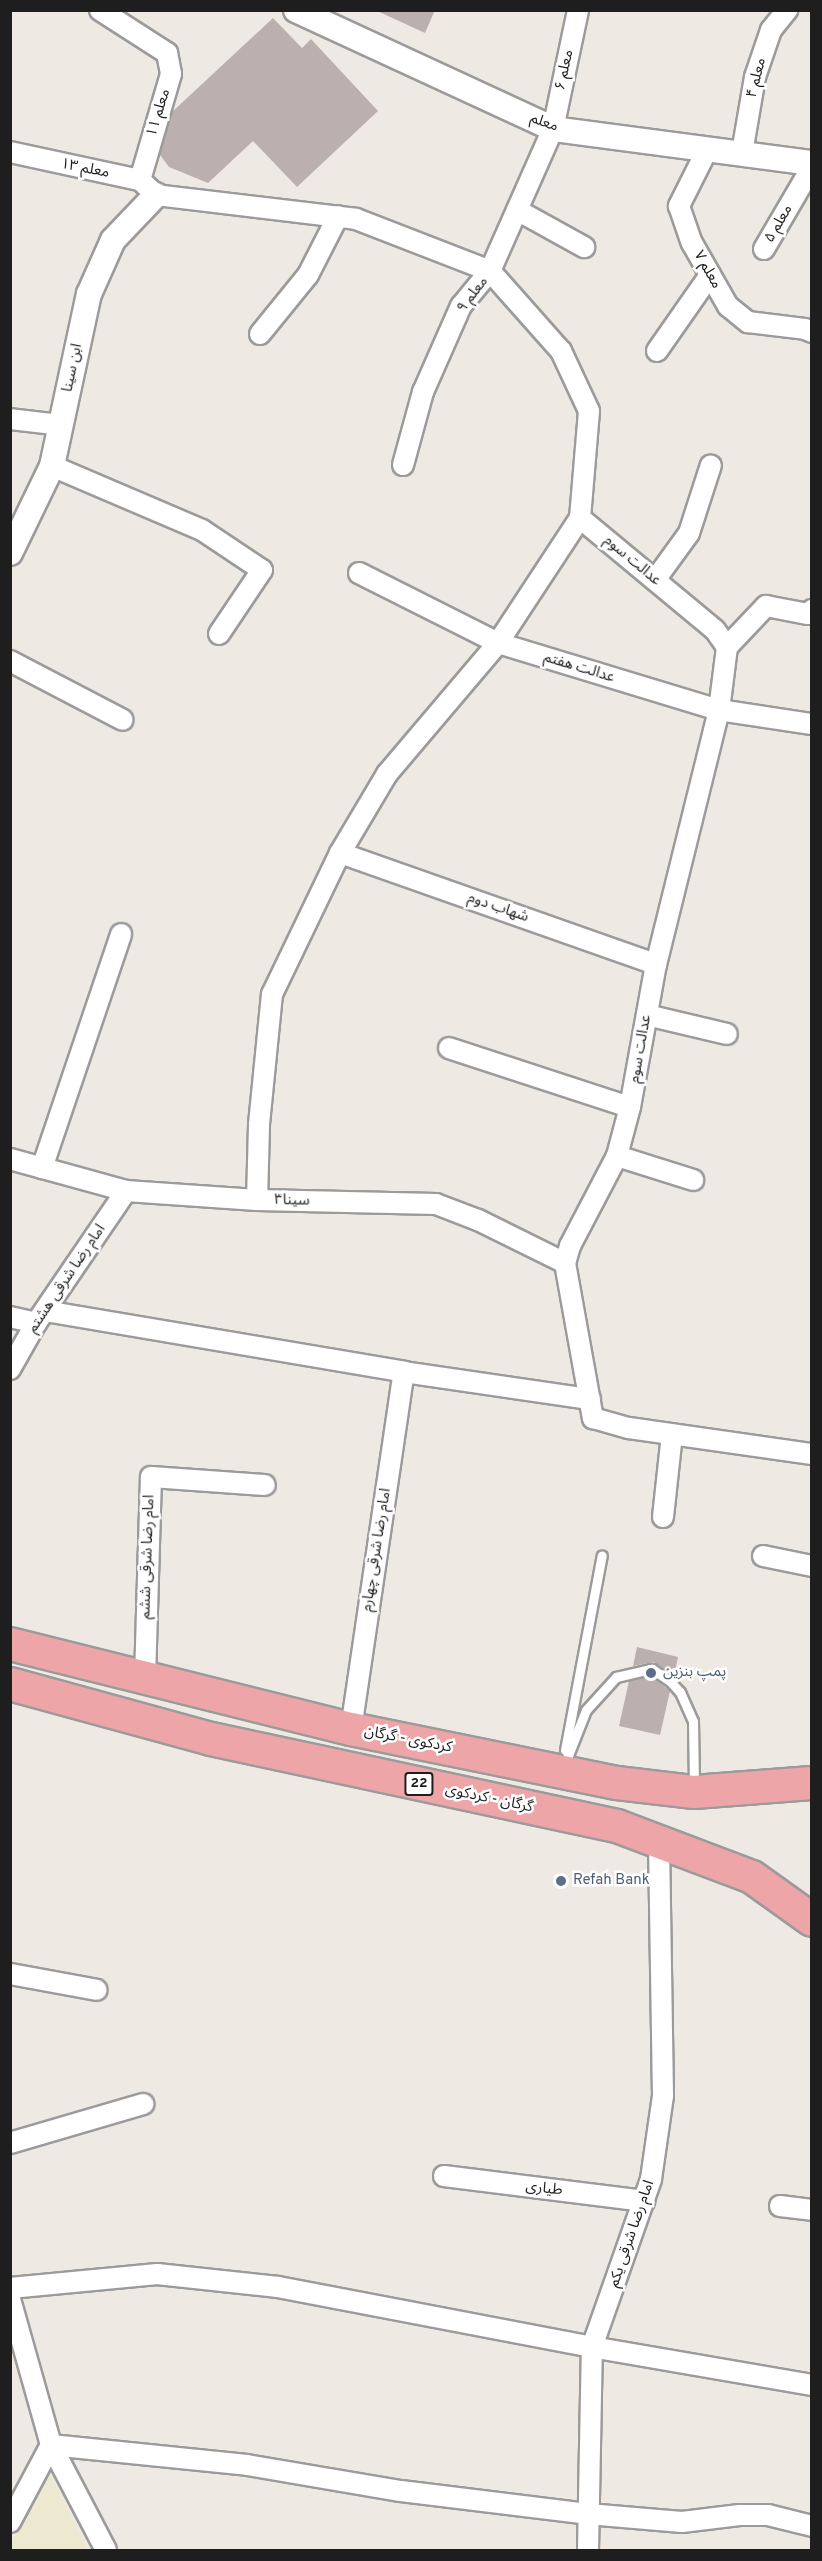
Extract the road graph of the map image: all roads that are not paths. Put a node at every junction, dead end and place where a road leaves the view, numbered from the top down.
1 (100, 10) edge
2 (296, 10) edge
3 (578, 10) edge
4 (787, 10) edge
5 (553, 129) junction
6 (707, 150) junction
7 (10, 152) edge
8 (742, 153) junction
9 (812, 165) edge
10 (148, 187) junction
11 (517, 210) junction
12 (338, 216) junction
13 (584, 247) dead end
14 (764, 249) dead end
15 (490, 271) junction
16 (710, 275) junction
17 (812, 332) edge
18 (260, 334) dead end
19 (657, 351) dead end
20 (10, 419) edge
21 (61, 425) junction
22 (403, 465) dead end
23 (711, 465) dead end
24 (52, 466) junction
25 (580, 518) junction
26 (10, 553) edge
27 (359, 573) dead end
28 (655, 580) junction
29 (812, 610) edge
30 (219, 634) dead end
31 (498, 643) junction
32 (727, 647) junction
33 (10, 661) edge
34 (719, 710) junction
35 (123, 720) dead end
36 (812, 724) edge
37 (340, 853) junction
38 (122, 934) dead end
39 (656, 964) junction
40 (647, 1015) junction
41 (727, 1034) dead end
42 (449, 1048) dead end
43 (630, 1107) junction
44 (617, 1156) junction
45 (10, 1158) edge
46 (42, 1168) junction
47 (693, 1180) dead end
48 (126, 1191) junction
49 (257, 1200) junction
50 (565, 1263) junction
51 (10, 1317) edge
52 (40, 1317) junction
53 (10, 1369) edge
54 (404, 1372) junction
55 (590, 1399) junction
56 (672, 1434) junction
57 (812, 1454) edge
58 (265, 1485) dead end
59 (663, 1517) dead end
60 (602, 1555) dead end
61 (763, 1556) dead end
62 (812, 1566) edge
63 (10, 1644) edge
64 (145, 1679) junction
65 (10, 1684) edge
66 (351, 1729) junction
67 (562, 1770) junction
68 (812, 1783) edge
69 (694, 1792) junction
70 (659, 1842) junction
71 (812, 1920) edge
72 (10, 1974) edge
73 (97, 1990) dead end
74 (143, 2104) dead end
75 (10, 2143) edge
76 (444, 2176) dead end
77 (644, 2201) junction
78 (780, 2206) dead end
79 (812, 2210) edge
80 (10, 2288) edge
81 (10, 2299) edge
82 (592, 2347) junction
83 (812, 2385) edge
84 (51, 2445) junction
85 (588, 2514) junction
86 (10, 2522) edge
87 (812, 2526) edge
88 (106, 2550) edge
89 (588, 2550) edge

1 - 10 street, معلم ۱۱
2 - 5 street, معلم
3 - 5 street, معلم ۶
4 - 8 street, معلم ۴
5 - 6 street, معلم
5 - 11 street, معلم ۹
6 - 8 street, معلم
6 - 16 street, معلم ۷
7 - 10 street, معلم ۱۳
8 - 9 street, معلم
9 - 14 street, معلم ۵
10 - 12 street, معلم ۱۳
10 - 21 street, ابن سینا
11 - 13 street
11 - 15 street, معلم ۹
12 - 15 street, معلم ۱۳
12 - 18 street
15 - 22 street, معلم ۹
15 - 25 street
16 - 17 street, معلم ۷
16 - 19 street
20 - 21 street
21 - 24 street, ابن سینا
23 - 28 street
24 - 26 street, ابن سینا
24 - 30 street
25 - 28 street, عدالت سوم
25 - 31 street
27 - 31 street, عدالت هفتم
28 - 32 street, عدالت سوم
29 - 32 street
31 - 34 street, عدالت هفتم
31 - 37 street
32 - 34 street, عدالت سوم
33 - 35 street
34 - 36 street, عدالت هفتم
34 - 39 street, عدالت سوم
37 - 39 street, شهاب دوم
37 - 49 street
38 - 46 street
39 - 40 street, عدالت سوم
40 - 41 street
40 - 43 street, عدالت سوم
42 - 43 street
43 - 44 street, عدالت سوم
44 - 47 street
44 - 50 street, عدالت سوم
45 - 46 street, سینا۳
46 - 48 street, سینا۳
48 - 49 street, سینا۳
48 - 52 street, امام رضا شرقی هشتم
49 - 50 street, سینا۳
50 - 55 street
51 - 52 street
52 - 53 street, امام رضا شرقی هشتم
52 - 54 street
54 - 55 street
54 - 66 street, امام رضا شرقی چهارم
55 - 56 street
56 - 57 street
56 - 59 street
58 - 64 street, امام رضا شرقی ششم
60 - 67 lane
61 - 62 street
63 - 64 highway, کردکوی - گرگان
64 - 66 highway, کردکوی - گرگان
65 - 70 highway, گرگان - کردکوی / 22
66 - 67 highway, کردکوی - گرگان
67 - 69 highway, کردکوی - گرگان
67 - 69 lane
68 - 69 highway, کردکوی - گرگان
70 - 71 highway, گرگان - کردکوی / 22
70 - 77 street, امام رضا شرقی یکم
72 - 73 street
74 - 75 street
76 - 77 street, طیاری
77 - 82 street, امام رضا شرقی یکم
78 - 79 street
80 - 82 street
81 - 84 street
82 - 83 street
82 - 85 street, امام رضا شرقی یکم
84 - 85 street
84 - 86 street
84 - 88 street
85 - 87 street
85 - 89 street, امام رضا شرقی یکم

